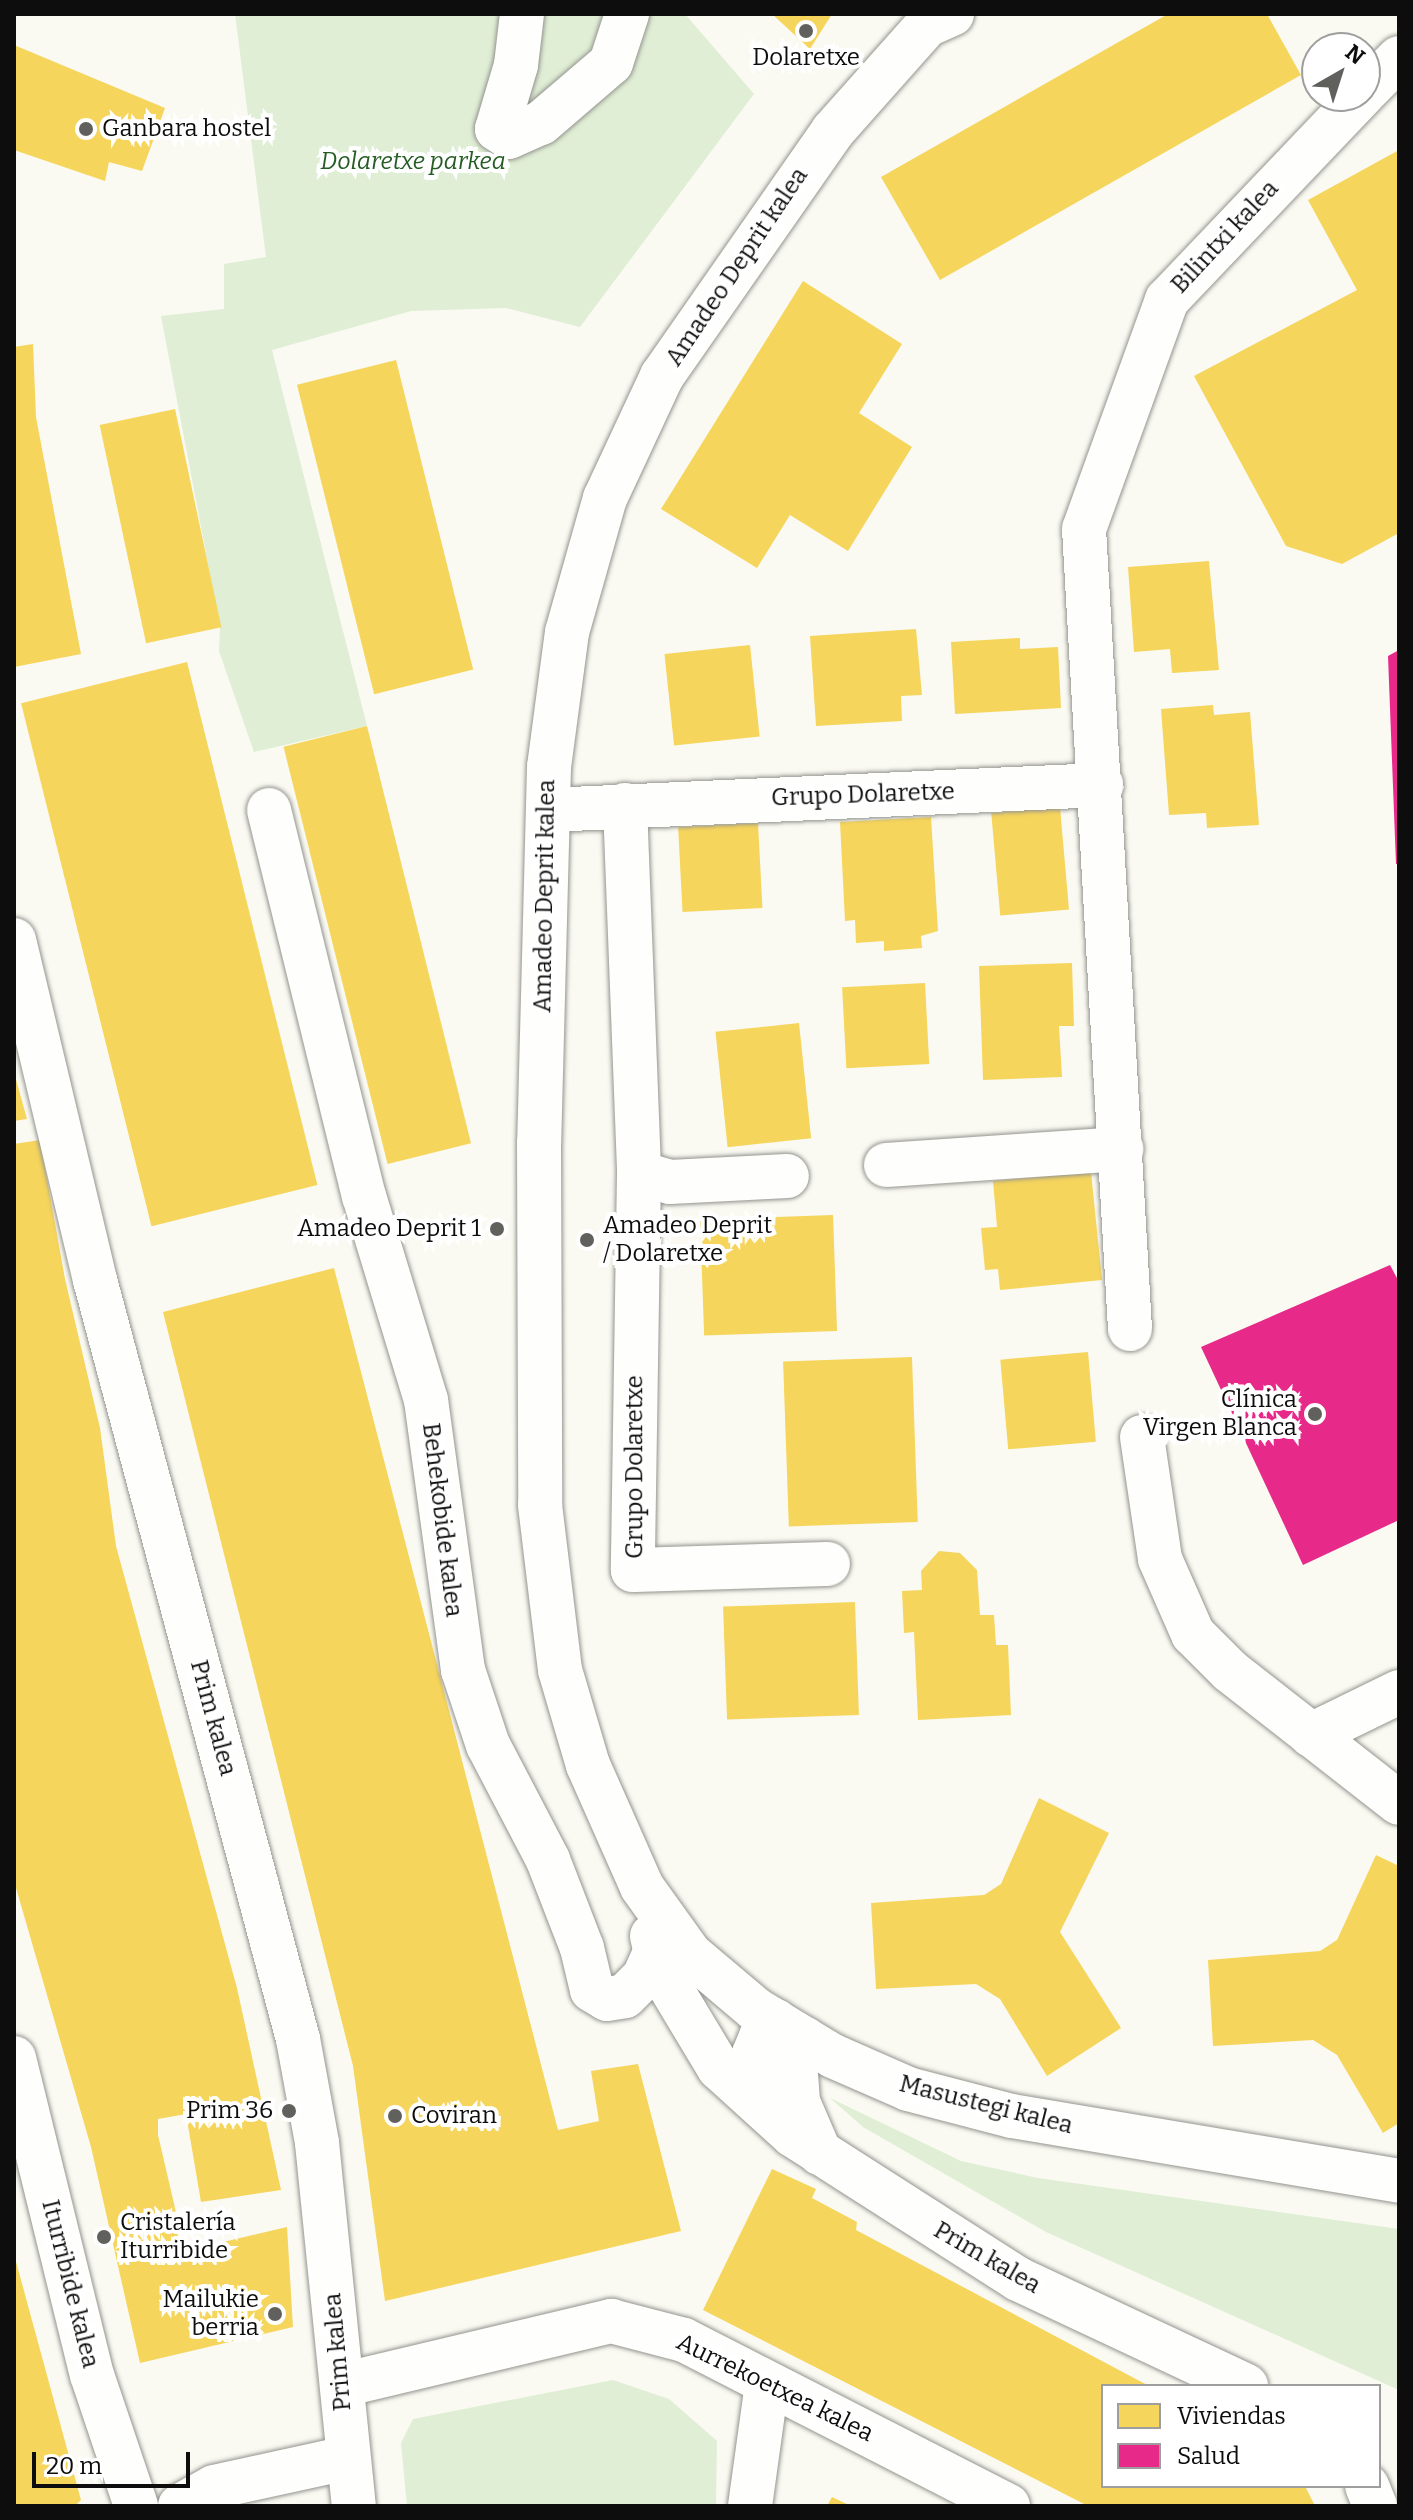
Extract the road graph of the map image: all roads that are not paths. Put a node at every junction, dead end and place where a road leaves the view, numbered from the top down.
1 (522, 14) edge
2 (627, 14) edge
3 (934, 18) edge
4 (1399, 58) edge
5 (1381, 76) edge
6 (1346, 112) edge
7 (1101, 785) junction
8 (625, 805) junction
9 (269, 810) dead end
10 (548, 810) junction
11 (14, 940) edge
12 (1121, 1149) junction
13 (886, 1165) dead end
14 (639, 1173) junction
15 (787, 1176) dead end
16 (1130, 1329) dead end
17 (1142, 1437) dead end
18 (828, 1564) dead end
19 (1399, 1692) edge
20 (1311, 1735) junction
21 (1399, 1803) edge
22 (642, 1887) junction
23 (655, 1952) junction
24 (790, 2030) junction
25 (14, 2058) edge
26 (763, 2107) junction
27 (820, 2153) junction
28 (1399, 2181) edge
29 (767, 2383) junction
30 (1242, 2384) edge
31 (342, 2385) junction
32 (347, 2458) junction
33 (136, 2506) edge
34 (180, 2506) edge
35 (354, 2506) edge
36 (750, 2506) edge
37 (1008, 2506) edge

1 - 2 street
3 - 10 street, Amadeo Deprit kalea
4 - 5 street, Bilintxi kalea
6 - 7 street, Bilintxi kalea
7 - 8 street, Grupo Dolaretxe
7 - 12 street
8 - 10 street, Grupo Dolaretxe
8 - 14 street, Grupo Dolaretxe
9 - 23 street, Behekobide kalea
10 - 22 street, Amadeo Deprit kalea
11 - 31 street, Prim kalea
12 - 13 street
12 - 16 street
14 - 15 street
14 - 18 street, Grupo Dolaretxe
17 - 20 street
19 - 20 street
20 - 21 street
22 - 23 street, Prim kalea
22 - 24 street, Masustegi kalea
23 - 26 street, Prim kalea
24 - 26 street
24 - 27 street
24 - 28 street, Masustegi kalea
25 - 33 street, Iturribide kalea
26 - 27 street, Prim kalea
27 - 30 street, Prim kalea
29 - 31 street, Aurrekoetxea kalea
29 - 36 street
29 - 37 street, Aurrekoetxea kalea
31 - 32 street, Prim kalea
32 - 34 street
32 - 35 street, Prim kalea

